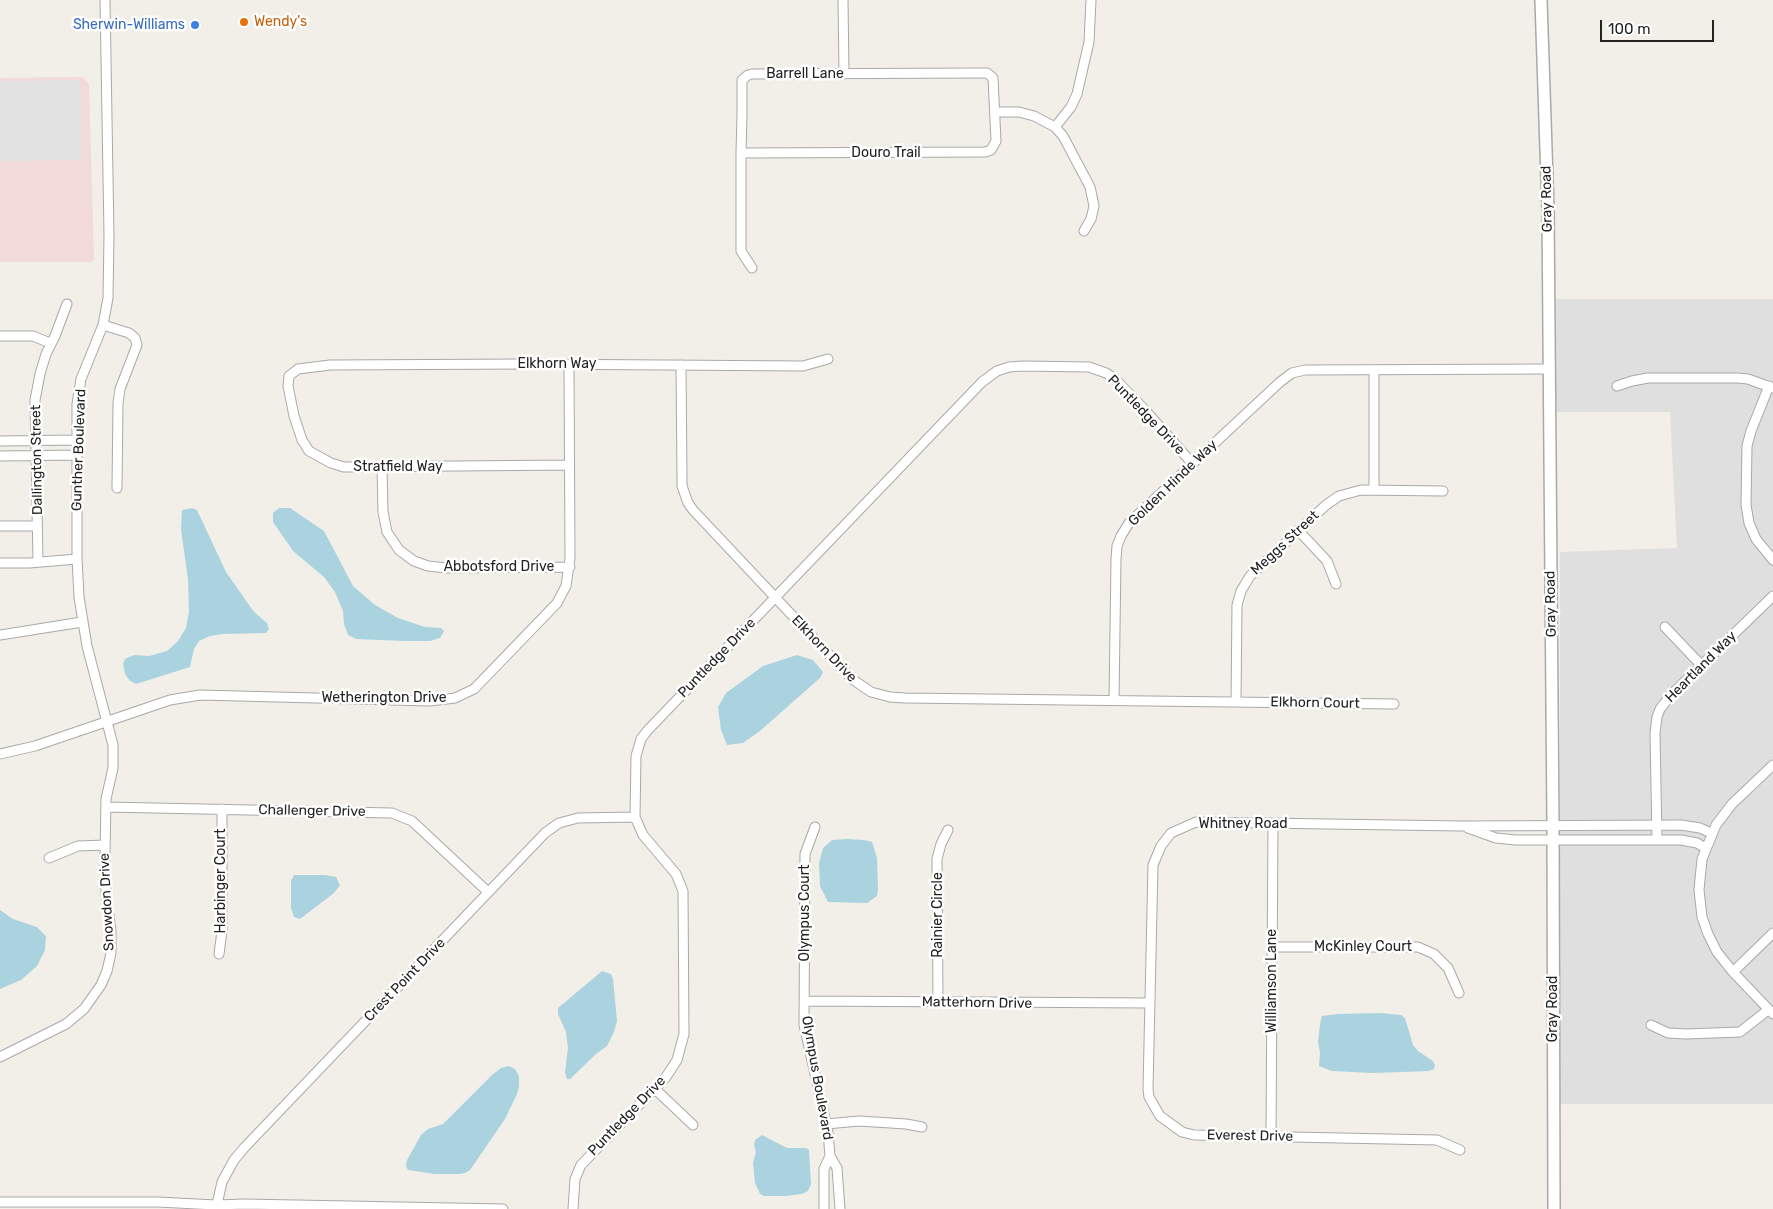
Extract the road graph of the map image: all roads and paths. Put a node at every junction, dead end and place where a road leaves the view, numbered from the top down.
1 (105, 0) edge
2 (843, 0) edge
3 (1091, 0) edge
4 (1541, 0) edge
5 (844, 74) junction
6 (996, 112) junction
7 (1055, 127) junction
8 (742, 153) junction
9 (1084, 230) dead end
10 (752, 268) dead end
11 (67, 304) dead end
12 (103, 325) junction
13 (0, 336) edge
14 (50, 343) junction
15 (828, 359) dead end
16 (569, 365) junction
17 (681, 365) junction
18 (1374, 370) junction
19 (1549, 370) junction
20 (288, 376) joint
21 (1617, 386) dead end
22 (1771, 387) edge
23 (35, 440) junction
24 (77, 440) junction
25 (0, 441) edge
26 (36, 455) junction
27 (77, 455) junction
28 (0, 456) edge
29 (1192, 463) junction
30 (569, 466) junction
31 (382, 467) junction
32 (117, 488) dead end
33 (1374, 490) junction
34 (1444, 490) dead end
35 (0, 526) edge
36 (38, 526) junction
37 (1298, 530) junction
38 (77, 559) junction
39 (1773, 560) edge
40 (38, 562) junction
41 (0, 563) edge
42 (570, 567) junction
43 (1336, 584) dead end
44 (1773, 596) edge
45 (774, 597) junction
46 (82, 622) junction
47 (1665, 627) dead end
48 (0, 635) edge
49 (1701, 665) junction
50 (1114, 700) junction
51 (1236, 702) junction
52 (1394, 704) dead end
53 (107, 722) junction
54 (0, 754) edge
55 (1773, 765) edge
56 (106, 807) junction
57 (222, 809) junction
58 (636, 817) junction
59 (1274, 824) junction
60 (1656, 825) junction
61 (1461, 826) junction
62 (1553, 826) junction
63 (815, 827) dead end
64 (948, 830) dead end
65 (1711, 833) junction
66 (1657, 840) junction
67 (1552, 841) junction
68 (105, 845) junction
69 (1705, 848) junction
70 (49, 858) dead end
71 (488, 892) junction
72 (1773, 933) edge
73 (1272, 947) junction
74 (219, 954) dead end
75 (1733, 972) junction
76 (1459, 993) dead end
77 (804, 1001) junction
78 (938, 1003) junction
79 (1150, 1003) junction
80 (1770, 1012) edge
81 (1651, 1025) dead end
82 (0, 1057) edge
83 (655, 1088) junction
84 (826, 1124) junction
85 (693, 1125) dead end
86 (922, 1127) dead end
87 (1271, 1137) junction
88 (1460, 1150) dead end
89 (830, 1156) junction
90 (0, 1202) edge
91 (216, 1207) edge
92 (503, 1209) edge
93 (573, 1209) edge
94 (824, 1209) edge
95 (840, 1209) edge
96 (1554, 1209) edge

1 - 12 street, Gunther Boulevard
2 - 5 street
3 - 7 street
4 - 19 street, Gray Road
5 - 6 street, Barrell Lane
5 - 8 street, Barrell Lane
6 - 7 street
6 - 8 street, Douro Trail
7 - 9 street
8 - 10 street, Barrell Lane
11 - 14 street, Dallington Street
12 - 24 street, Gunther Boulevard
12 - 32 street
13 - 14 street
14 - 23 street, Dallington Street
15 - 17 street, Elkhorn Way
16 - 17 street, Elkhorn Way
16 - 20 street, Elkhorn Way
16 - 30 street, Wetherington Drive
17 - 45 street, Elkhorn Drive
18 - 19 street, Golden Hinde Way
18 - 29 street, Golden Hinde Way
18 - 33 street
19 - 62 street, Gray Road
20 - 31 street, Stratfield Way
21 - 22 street
22 - 39 street
23 - 24 street
23 - 25 street
23 - 26 street, Dallington Street
24 - 27 street, Gunther Boulevard
26 - 27 street
26 - 28 street
26 - 36 street, Dallington Street
27 - 38 street, Gunther Boulevard
29 - 45 street, Puntledge Drive
29 - 50 street, Golden Hinde Way
30 - 31 street, Stratfield Way
30 - 42 street, Wetherington Drive
31 - 42 street, Abbotsford Drive
33 - 34 street, Meggs Street
33 - 37 street, Meggs Street
35 - 36 street
36 - 40 street, Dallington Street
37 - 43 street
37 - 51 street, Meggs Street
38 - 40 street
38 - 46 street, Gunther Boulevard
40 - 41 street
42 - 53 street, Wetherington Drive
44 - 49 street, Heartland Way
45 - 50 street, Elkhorn Drive
45 - 58 street, Puntledge Drive
46 - 48 street
46 - 53 street, Gunther Boulevard
47 - 49 street
49 - 60 street, Heartland Way
50 - 51 street, Elkhorn Drive
51 - 52 street, Elkhorn Court
53 - 54 street, Wetherington Drive
53 - 56 street, Snowdon Drive
55 - 65 street
56 - 57 street, Challenger Drive
56 - 68 street, Snowdon Drive
57 - 71 street, Challenger Drive
57 - 74 street, Harbinger Court
58 - 71 street, Crest Point Drive
58 - 83 street, Puntledge Drive
59 - 61 street, Whitney Road
59 - 73 street, Williamson Lane
59 - 79 street, Whitney Road
60 - 62 street, Whitney Road
60 - 65 street, Whitney Road
60 - 66 street, Heartland Way
61 - 62 street, Whitney Road
61 - 67 street, Whitney Road
62 - 67 street, Gray Road
63 - 77 street, Olympus Court
64 - 78 street, Rainier Circle
65 - 69 street
66 - 67 street, Whitney Road
66 - 69 street, Whitney Road
67 - 96 street, Gray Road
68 - 70 street
68 - 82 street, Snowdon Drive
69 - 75 street
71 - 91 street, Crest Point Drive
72 - 75 street
73 - 76 street, McKinley Court
73 - 87 street, Williamson Lane
75 - 80 street
77 - 78 street, Matterhorn Drive
77 - 84 street, Olympus Boulevard
78 - 79 street, Matterhorn Drive
79 - 87 street, Everest Drive
80 - 81 street
83 - 85 street
83 - 93 street, Puntledge Drive
84 - 86 street
84 - 89 street, Olympus Boulevard
87 - 88 street, Everest Drive
89 - 94 street, Olympus Boulevard
89 - 95 street, Olympus Boulevard
90 - 91 street
91 - 92 street

